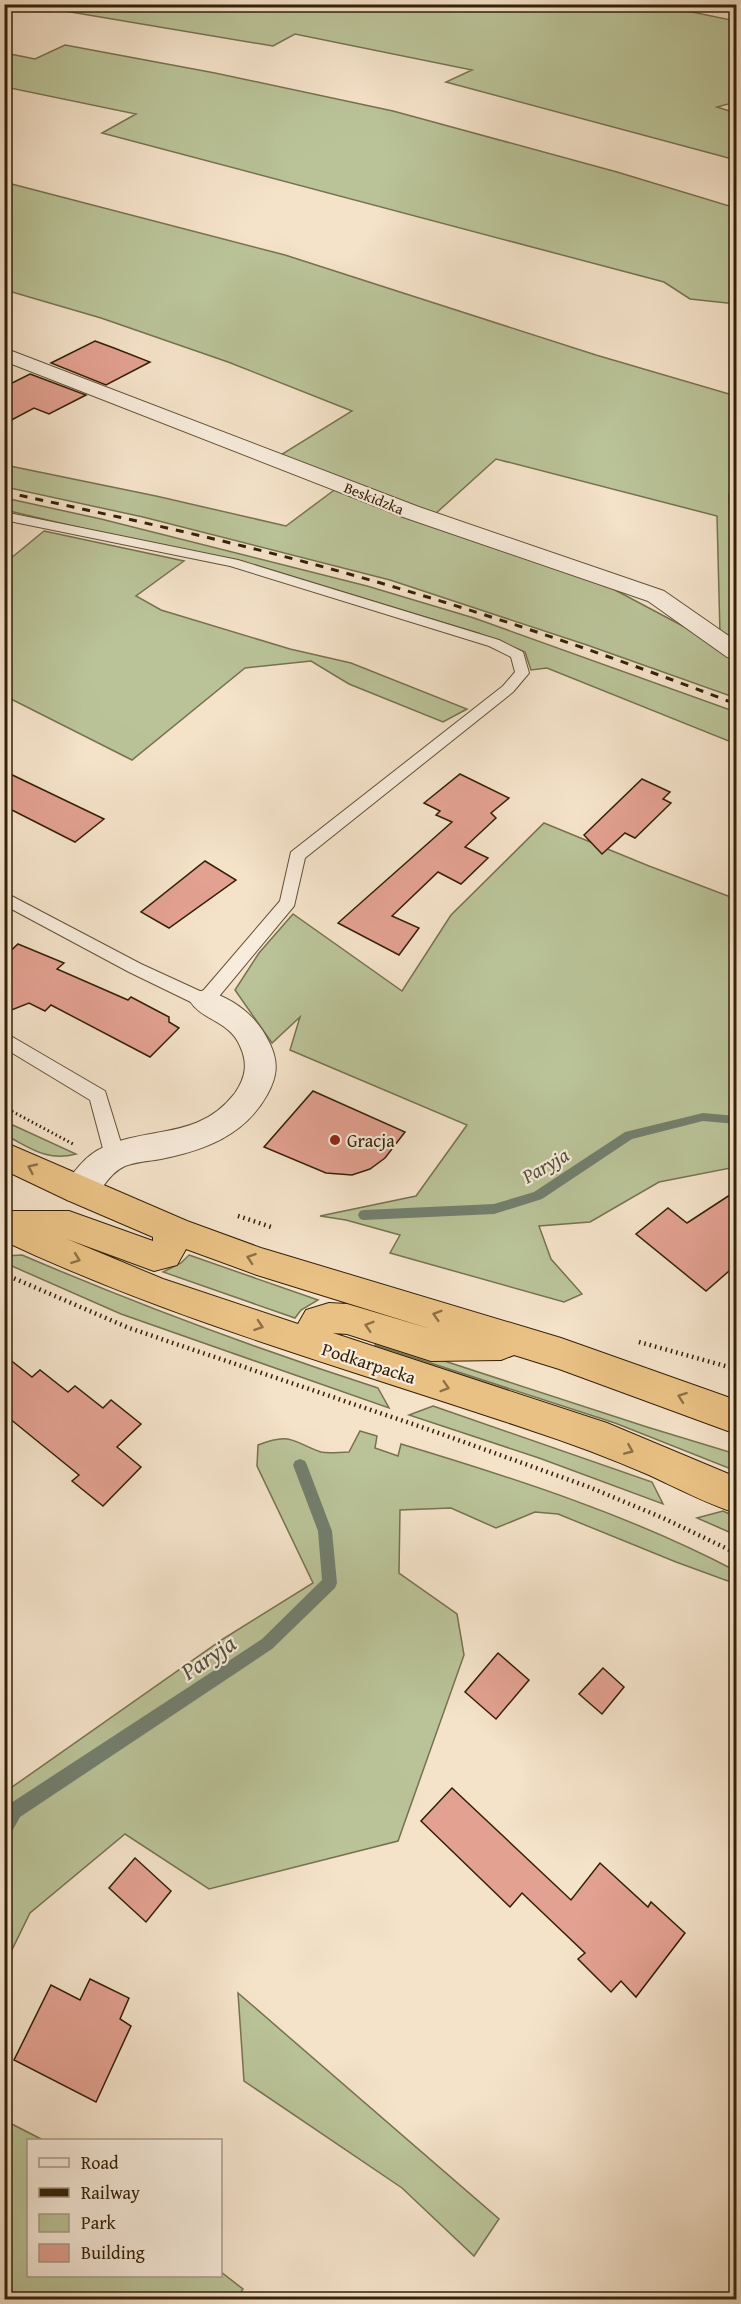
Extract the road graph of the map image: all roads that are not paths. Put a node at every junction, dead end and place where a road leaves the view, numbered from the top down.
1 (4, 354) edge
2 (4, 516) edge
3 (736, 652) edge
4 (4, 898) edge
5 (205, 1001) junction
6 (4, 1039) edge
7 (4, 1155) edge
8 (109, 1160) junction
9 (79, 1191) junction
10 (4, 1225) edge
11 (165, 1227) junction
12 (530, 1344) junction
13 (324, 1349) junction
14 (736, 1417) edge
15 (736, 1495) edge

1 - 3 street, Beskidzka
2 - 5 lane
4 - 5 lane
5 - 8 street
6 - 8 lane
9 -> 7 highway
8 - 9 street
9 - 11 highway
10 - 11 highway
10 -> 13 highway, Podkarpacka
12 -> 11 highway
12 -> 13 highway
14 -> 12 highway
13 -> 15 highway, Podkarpacka

